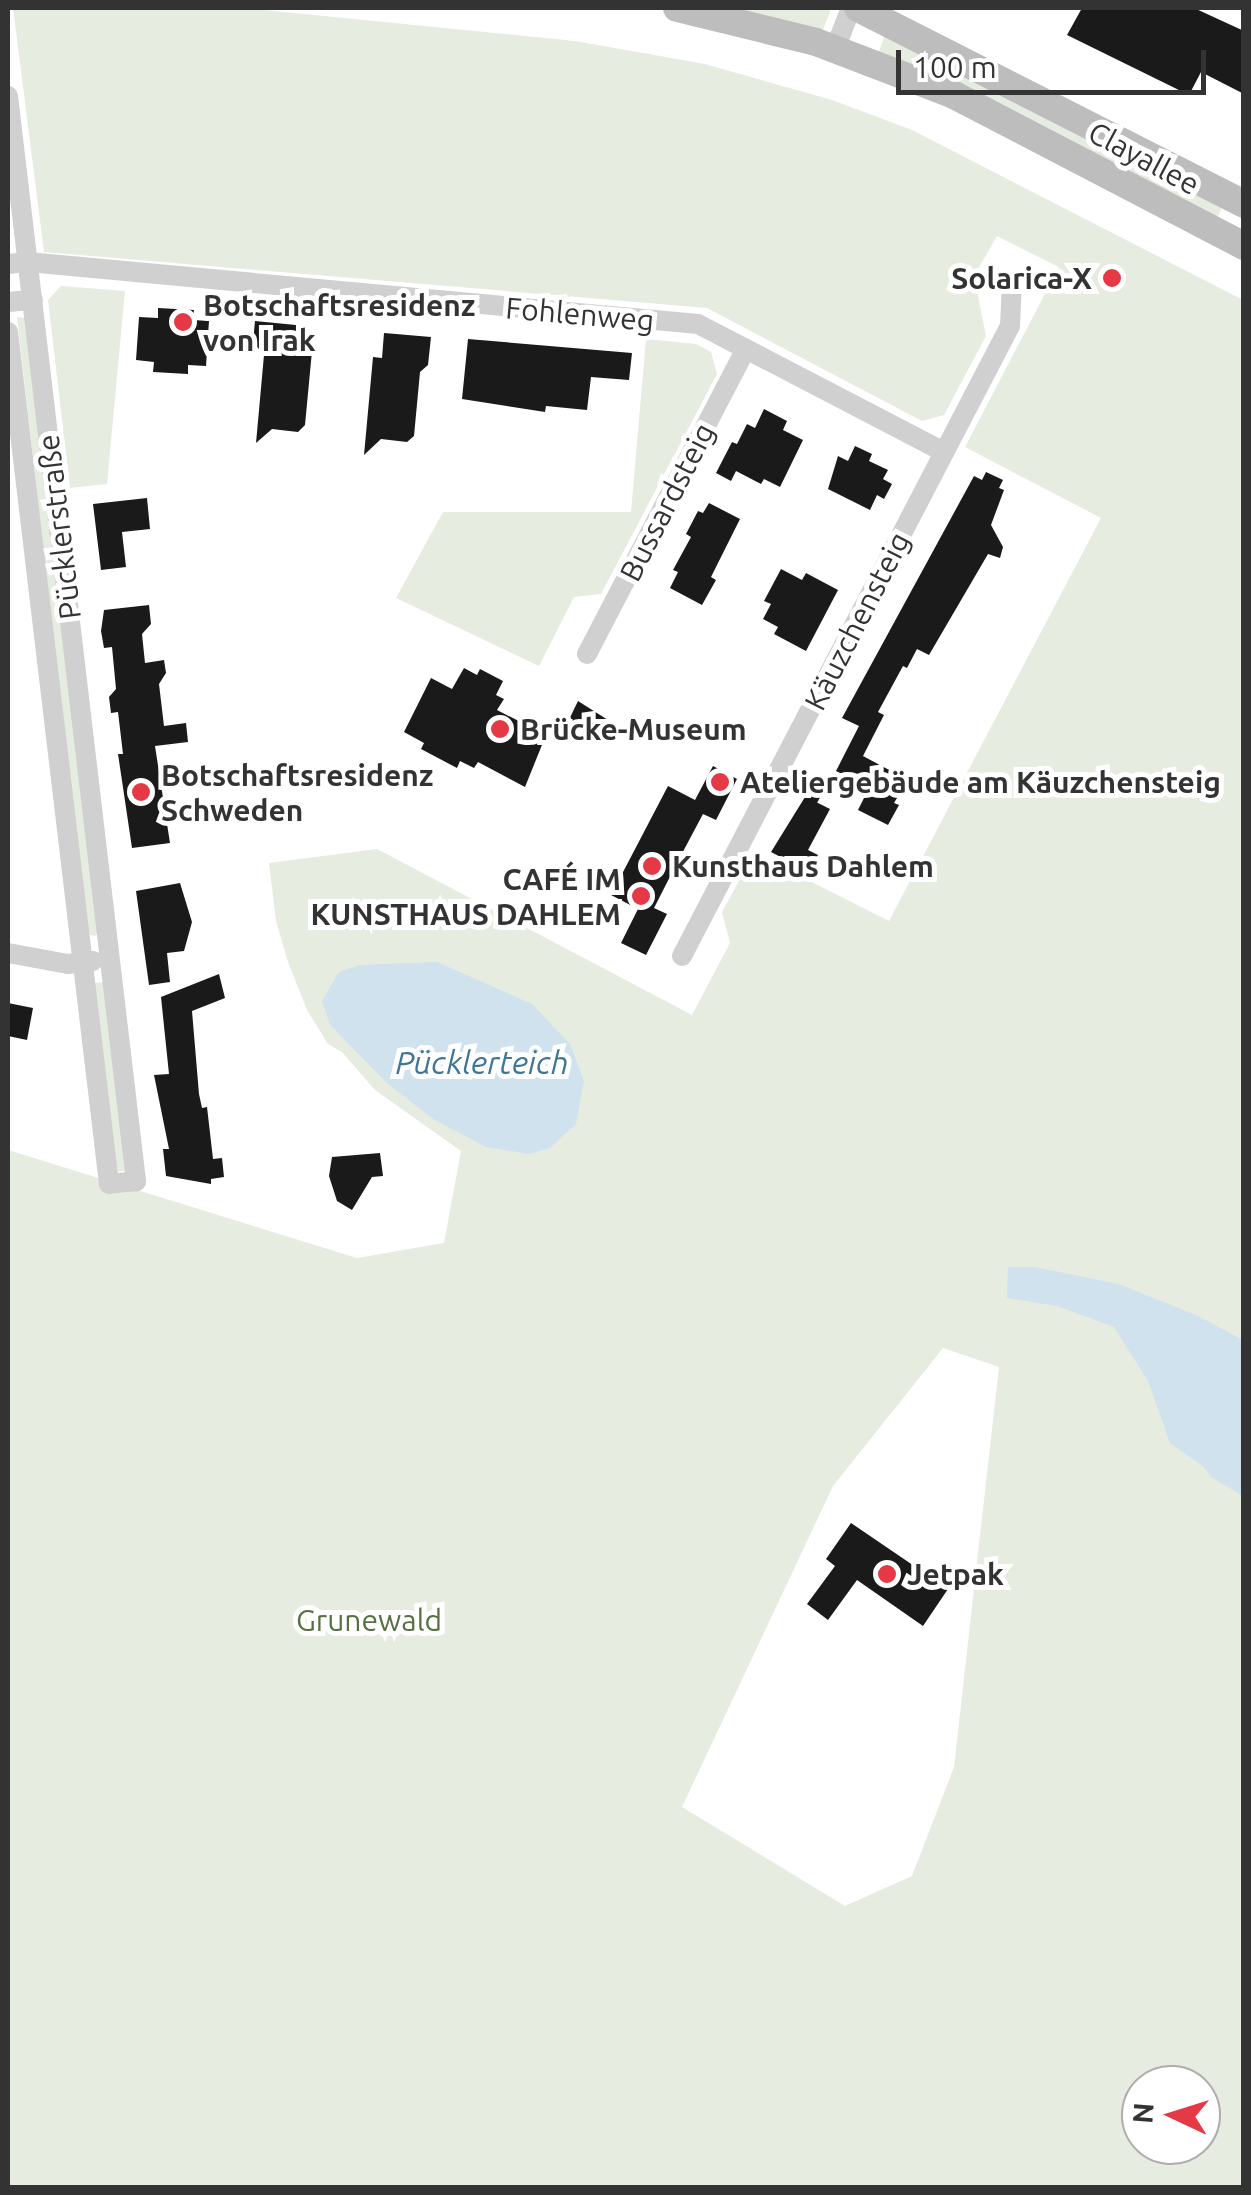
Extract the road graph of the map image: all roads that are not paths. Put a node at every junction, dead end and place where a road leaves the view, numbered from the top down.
1 (677, 8) edge
2 (851, 8) edge
3 (858, 8) edge
4 (835, 49) junction
5 (8, 96) edge
6 (1244, 204) edge
7 (1244, 246) edge
8 (18, 264) edge
9 (1012, 282) dead end
10 (32, 300) junction
11 (8, 302) edge
12 (8, 332) edge
13 (746, 348) junction
14 (944, 452) junction
15 (587, 654) dead end
16 (8, 953) edge
17 (682, 956) dead end
18 (110, 959) junction
19 (83, 963) junction

1 - 4 main road, Clayallee
2 - 4 street
3 - 6 main road, Clayallee
4 - 7 main road, Clayallee
5 - 8 street, Pücklerstraße
8 - 10 street, Pücklerstraße
8 - 13 street, Fohlenweg
9 - 14 street, Käuzchensteig
10 - 11 street
10 - 18 street, Pücklerstraße
12 - 19 street, Pücklerstraße
13 - 14 street, Fohlenweg
13 - 15 street, Bussardsteig
14 - 17 street, Käuzchensteig
16 - 19 street
18 - 19 street
18 - 19 street, Pücklerstraße

